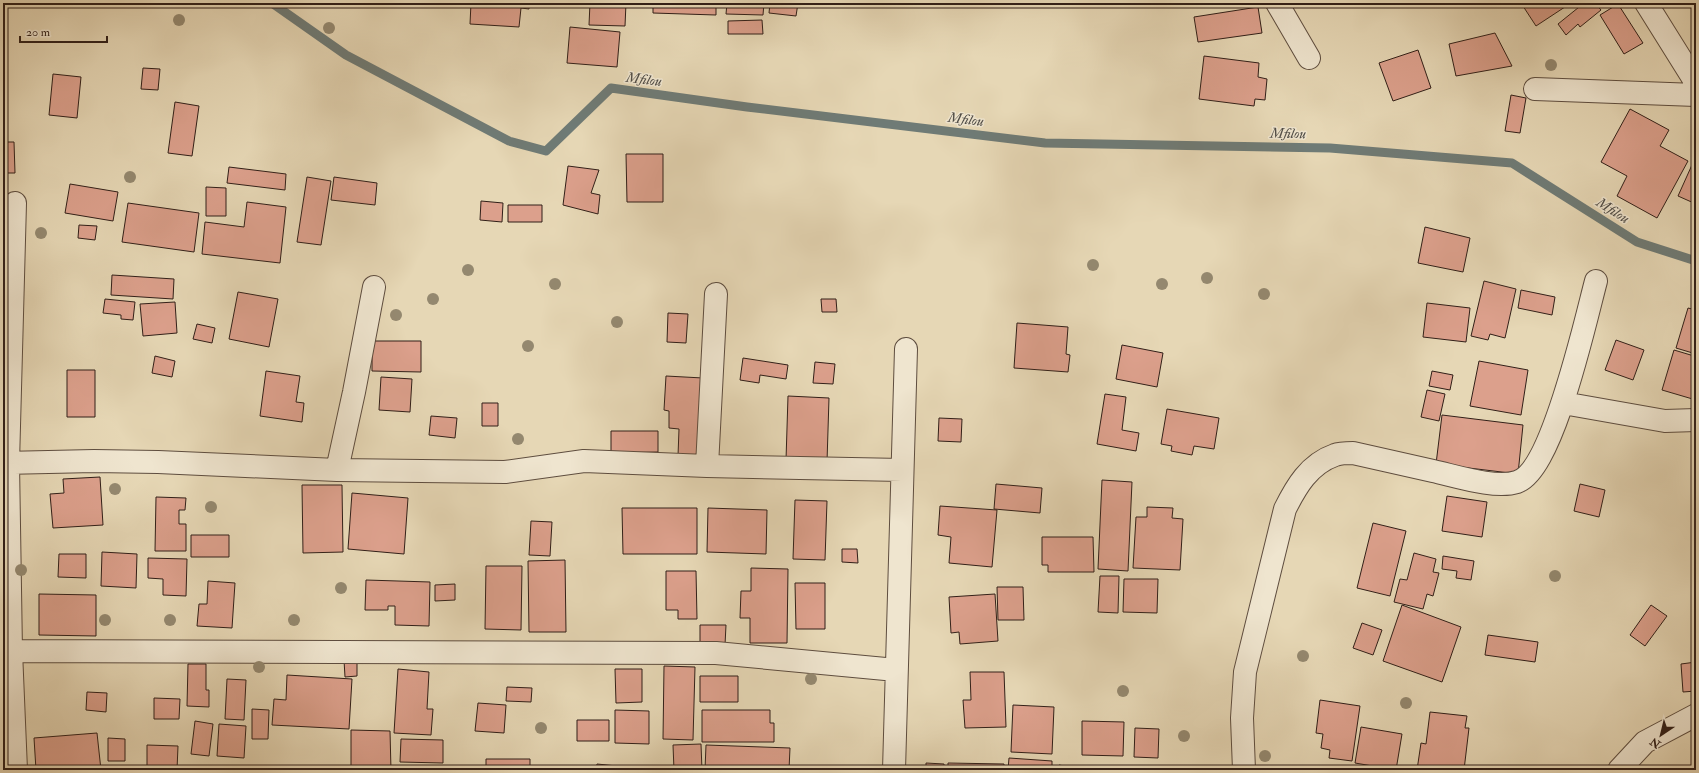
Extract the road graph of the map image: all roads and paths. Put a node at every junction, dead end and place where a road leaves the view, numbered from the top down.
1 (1277, 3) edge
2 (1646, 3) edge
3 (1309, 58) dead end
4 (1696, 83) edge
5 (1536, 89) dead end
6 (1696, 95) edge
7 (15, 203) dead end
8 (1596, 281) dead end
9 (374, 287) dead end
10 (716, 294) dead end
11 (906, 349) dead end
12 (1563, 403) junction
13 (1696, 420) edge
14 (6, 463) edge
15 (707, 466) junction
16 (337, 470) junction
17 (902, 470) junction
18 (7, 651) edge
19 (896, 670) junction
20 (1696, 715) edge
21 (16, 770) edge
22 (894, 770) edge
23 (1244, 770) edge
24 (1619, 770) edge

1 - 3 street
2 - 4 street
5 - 6 street
7 - 14 street
8 - 12 street
9 - 16 street
10 - 15 street
11 - 17 street
12 - 13 street
12 - 23 street
14 - 16 street
14 - 18 street
15 - 16 street
15 - 17 street
17 - 19 street
18 - 19 street
18 - 21 street
19 - 22 street
20 - 24 street

